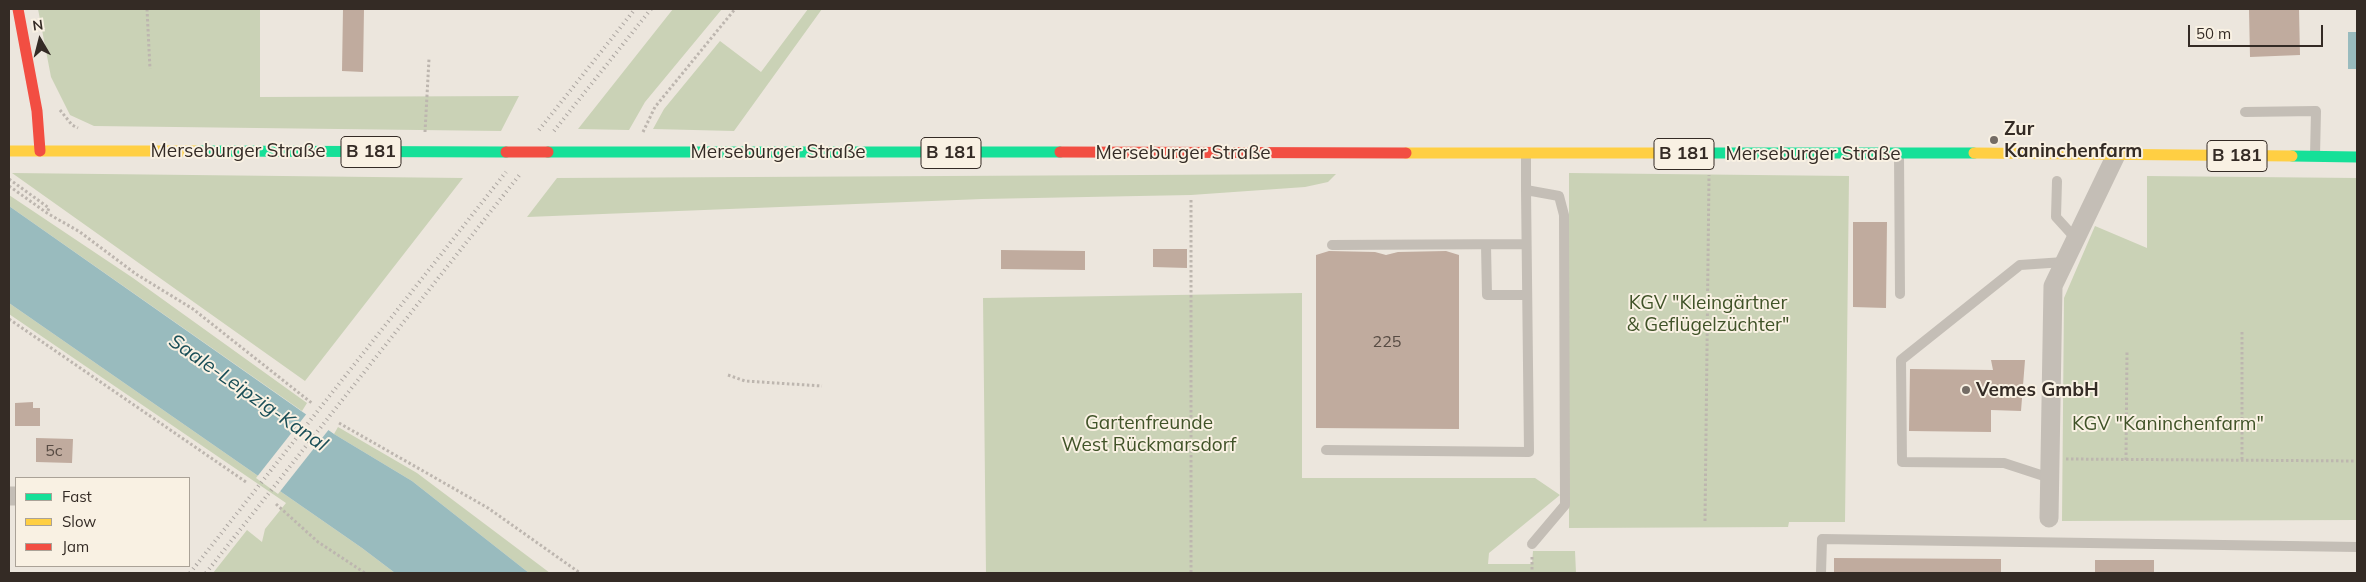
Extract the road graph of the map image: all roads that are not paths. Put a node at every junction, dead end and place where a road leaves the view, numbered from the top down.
1 (18, 9) edge
2 (2244, 112) dead end
3 (9, 151) edge
4 (40, 151) junction
5 (1526, 154) junction
6 (1899, 154) junction
7 (2116, 155) junction
8 (2315, 157) junction
9 (2357, 157) edge
10 (2057, 181) dead end
11 (1526, 190) junction
12 (2076, 240) junction
13 (1526, 244) junction
14 (1332, 245) dead end
15 (1486, 245) junction
16 (2064, 262) junction
17 (1900, 294) dead end
18 (1527, 295) junction
19 (1326, 450) dead end
20 (2050, 478) junction
21 (2049, 518) dead end
22 (1532, 544) dead end
23 (2357, 547) edge
24 (1821, 573) edge

1 - 4 main road
2 - 8 lane
3 - 4 main road, Merseburger Straße / B 181
4 - 5 main road, Merseburger Straße / B 181, bridge
5 - 6 main road, Merseburger Straße / B 181
5 - 11 lane
6 - 7 main road, Merseburger Straße / B 181
6 - 17 lane
7 - 8 main road, Merseburger Straße / B 181
7 - 12 street
8 - 9 main road, Merseburger Straße / B 181
10 - 12 lane
11 - 13 lane
11 - 22 lane
12 - 16 street
13 - 15 lane
13 - 18 lane
14 - 15 lane
15 - 18 lane
16 - 20 street
16 - 20 lane
18 - 19 lane
20 - 21 street
23 - 24 lane

